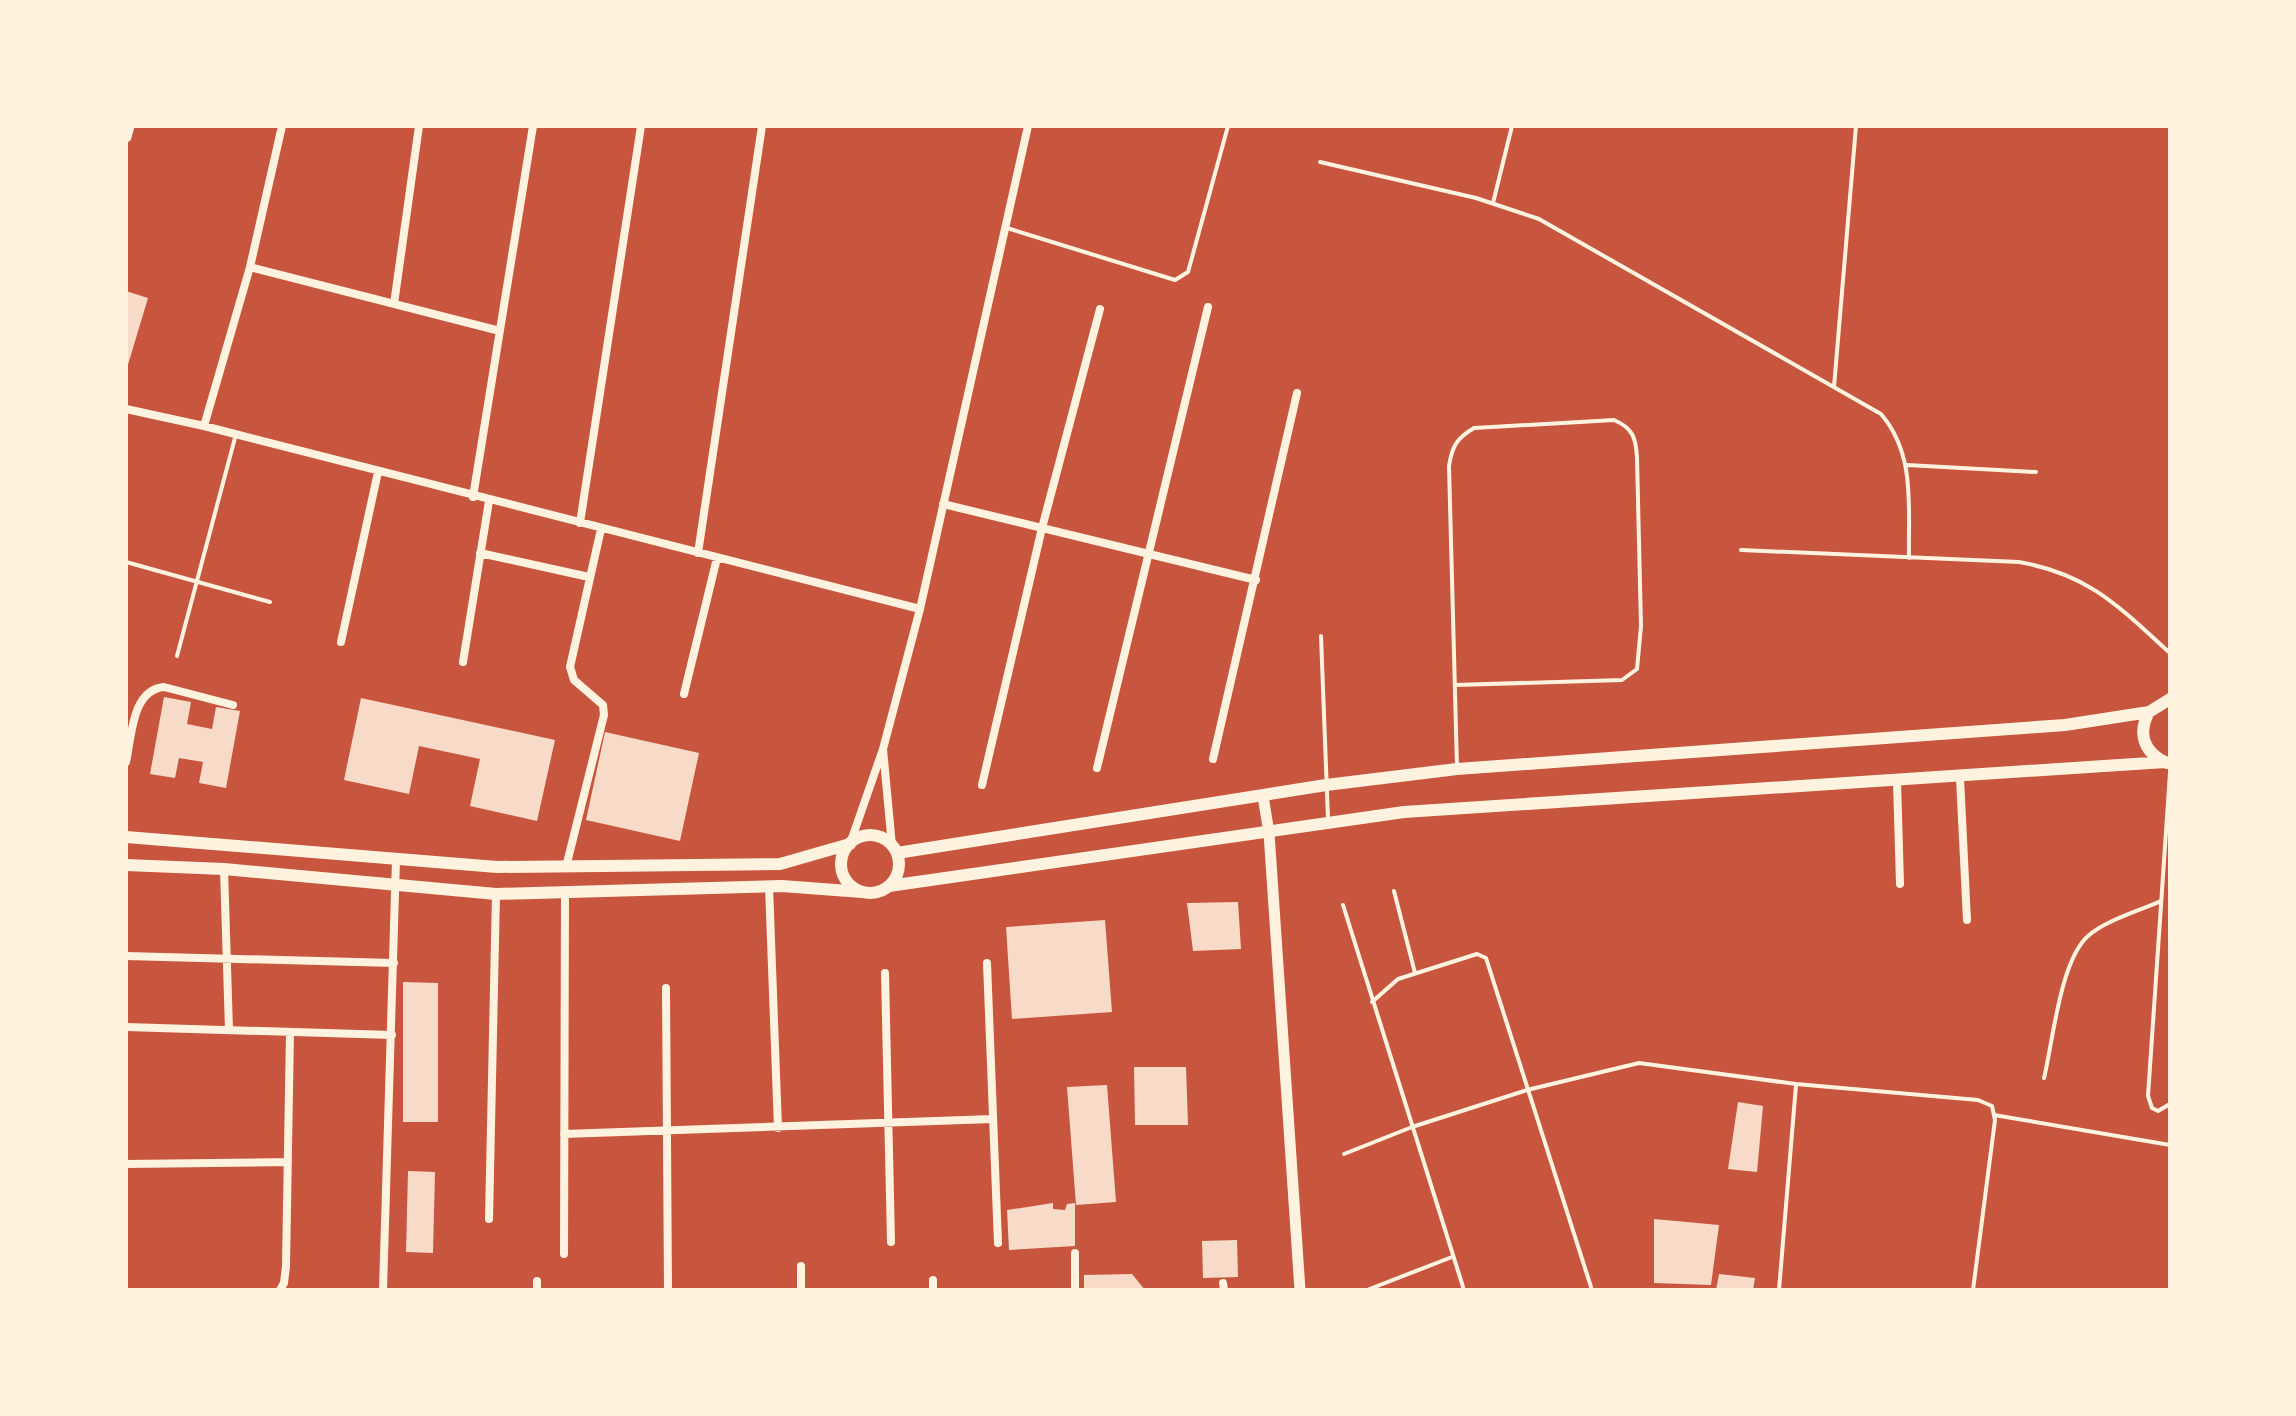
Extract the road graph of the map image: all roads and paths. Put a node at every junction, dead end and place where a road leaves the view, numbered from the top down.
1 (129, 126) edge
2 (282, 126) edge
3 (419, 126) edge
4 (533, 126) edge
5 (641, 126) edge
6 (762, 126) edge
7 (1028, 126) edge
8 (1228, 126) edge
9 (1512, 126) edge
10 (1856, 126) edge
11 (126, 137) edge
12 (1320, 162) dead end
13 (1493, 203) junction
14 (1004, 227) junction
15 (250, 267) junction
16 (394, 304) junction
17 (1208, 307) dead end
18 (1100, 309) dead end
19 (500, 331) junction
20 (1834, 387) junction
21 (1297, 393) dead end
22 (126, 409) edge
23 (204, 426) junction
24 (236, 434) junction
25 (1907, 465) junction
26 (378, 472) junction
27 (2036, 472) dead end
28 (473, 497) junction
29 (489, 501) junction
30 (943, 504) junction
31 (580, 523) junction
32 (1042, 528) junction
33 (601, 529) junction
34 (1741, 550) dead end
35 (480, 553) junction
36 (698, 553) junction
37 (1148, 554) junction
38 (717, 558) junction
39 (1909, 558) junction
40 (126, 562) edge
41 (589, 577) junction
42 (1256, 580) junction
43 (196, 581) junction
44 (270, 602) dead end
45 (920, 609) junction
46 (1321, 636) dead end
47 (341, 642) dead end
48 (2170, 653) edge
49 (177, 656) dead end
50 (463, 662) dead end
51 (1455, 685) junction
52 (684, 694) dead end
53 (2170, 699) edge
54 (233, 705) dead end
55 (2149, 712) junction
56 (883, 749) junction
57 (1213, 759) dead end
58 (126, 762) edge
59 (2168, 766) edge
60 (1097, 768) dead end
61 (1457, 769) junction
62 (1960, 778) junction
63 (1897, 781) junction
64 (982, 785) dead end
65 (1326, 785) junction
66 (1263, 796) junction
67 (1328, 825) junction
68 (1269, 833) junction
69 (126, 837) edge
70 (850, 844) junction
71 (894, 850) junction
72 (396, 860) junction
73 (126, 865) edge
74 (497, 867) junction
75 (566, 867) junction
76 (224, 869) junction
77 (1900, 884) dead end
78 (395, 886) junction
79 (769, 886) junction
80 (889, 886) junction
81 (1394, 891) dead end
82 (862, 892) junction
83 (565, 893) junction
84 (496, 894) junction
85 (2161, 901) junction
86 (1343, 905) dead end
87 (1967, 920) dead end
88 (126, 956) edge
89 (226, 957) junction
90 (394, 963) junction
91 (987, 963) dead end
92 (885, 973) dead end
93 (1415, 973) junction
94 (666, 988) dead end
95 (1372, 1002) junction
96 (126, 1027) edge
97 (229, 1030) junction
98 (290, 1032) junction
99 (392, 1035) junction
100 (2044, 1078) dead end
101 (1796, 1084) junction
102 (1527, 1090) junction
103 (2170, 1104) edge
104 (1994, 1115) junction
105 (993, 1119) junction
106 (888, 1124) junction
107 (1412, 1127) junction
108 (778, 1128) junction
109 (667, 1132) junction
110 (564, 1134) junction
111 (2170, 1145) edge
112 (1344, 1154) dead end
113 (288, 1162) junction
114 (126, 1164) edge
115 (489, 1219) dead end
116 (891, 1242) dead end
117 (998, 1243) dead end
118 (1075, 1253) dead end
119 (564, 1254) dead end
120 (1452, 1257) junction
121 (801, 1266) dead end
122 (280, 1290) edge
123 (383, 1290) edge
124 (668, 1290) edge
125 (801, 1290) edge
126 (1075, 1290) edge
127 (1300, 1290) edge
128 (1367, 1290) edge
129 (1464, 1290) edge
130 (1592, 1290) edge
131 (1779, 1290) edge
132 (1973, 1290) edge

1 - 11 street
2 - 15 street
3 - 16 street
4 - 19 street
5 - 31 street
6 - 36 street
7 - 14 street
8 - 14 lane
9 - 13 lane
10 - 20 lane
12 - 13 lane
13 - 20 lane
14 - 30 street
15 - 16 street
15 - 23 street
16 - 19 street
17 - 37 street
18 - 32 street
19 - 28 street
20 - 25 lane
21 - 42 street
22 - 23 street
23 - 24 street
24 - 26 street
24 - 43 lane
25 - 27 lane
25 - 39 lane
26 - 28 street
26 - 47 street
28 - 29 street
29 - 31 street
29 - 35 street
30 - 32 street
30 - 45 street
31 - 33 street
32 - 37 street
32 - 64 street
33 - 36 street
33 - 41 street
34 - 39 lane
35 - 41 street
35 - 50 street
36 - 38 street
37 - 42 street
37 - 60 street
38 - 45 street
38 - 52 street
39 - 48 lane
40 - 43 lane
41 - 75 street
42 - 57 street
43 - 44 lane
43 - 49 lane
45 - 56 street
46 - 65 lane
51 - 51 lane
51 - 61 lane
53 - 55 main road
54 - 58 street
55 - 59 main road
55 - 61 main road
56 - 70 street
56 - 71 street
59 - 62 main road
59 - 85 lane
61 - 65 main road
62 - 63 main road
62 - 87 street
63 - 67 main road
63 - 77 street
65 - 66 main road
65 - 67 lane
66 - 68 street
66 - 71 main road
67 - 68 main road
68 - 80 main road
68 - 127 street
69 - 72 main road
70 - 71 main road
70 - 75 main road
70 - 82 main road
71 - 80 main road
72 - 74 main road
72 - 78 street
73 - 76 main road
74 - 75 main road
74 - 84 main road
76 - 78 main road
76 - 89 street
78 - 84 main road
78 - 90 street
79 - 82 main road
79 - 83 main road
79 - 108 street
80 - 82 main road
81 - 93 lane
83 - 84 main road
83 - 110 street
84 - 115 street
85 - 100 lane
85 - 103 lane
86 - 95 lane
88 - 89 street
89 - 90 street
89 - 97 street
90 - 99 street
91 - 105 street
92 - 106 street
93 - 95 lane
93 - 102 lane
94 - 109 street
95 - 107 lane
96 - 97 street
97 - 98 street
98 - 99 street
98 - 113 street
99 - 123 street
101 - 102 lane
101 - 104 lane
101 - 131 lane
102 - 107 lane
102 - 130 lane
104 - 111 lane
104 - 132 lane
105 - 106 street
105 - 117 street
106 - 108 street
106 - 116 street
107 - 112 lane
107 - 120 lane
108 - 109 street
109 - 110 street
109 - 124 street
110 - 119 street
113 - 114 street
113 - 122 street
118 - 126 street
120 - 128 lane
120 - 129 lane
121 - 125 street

